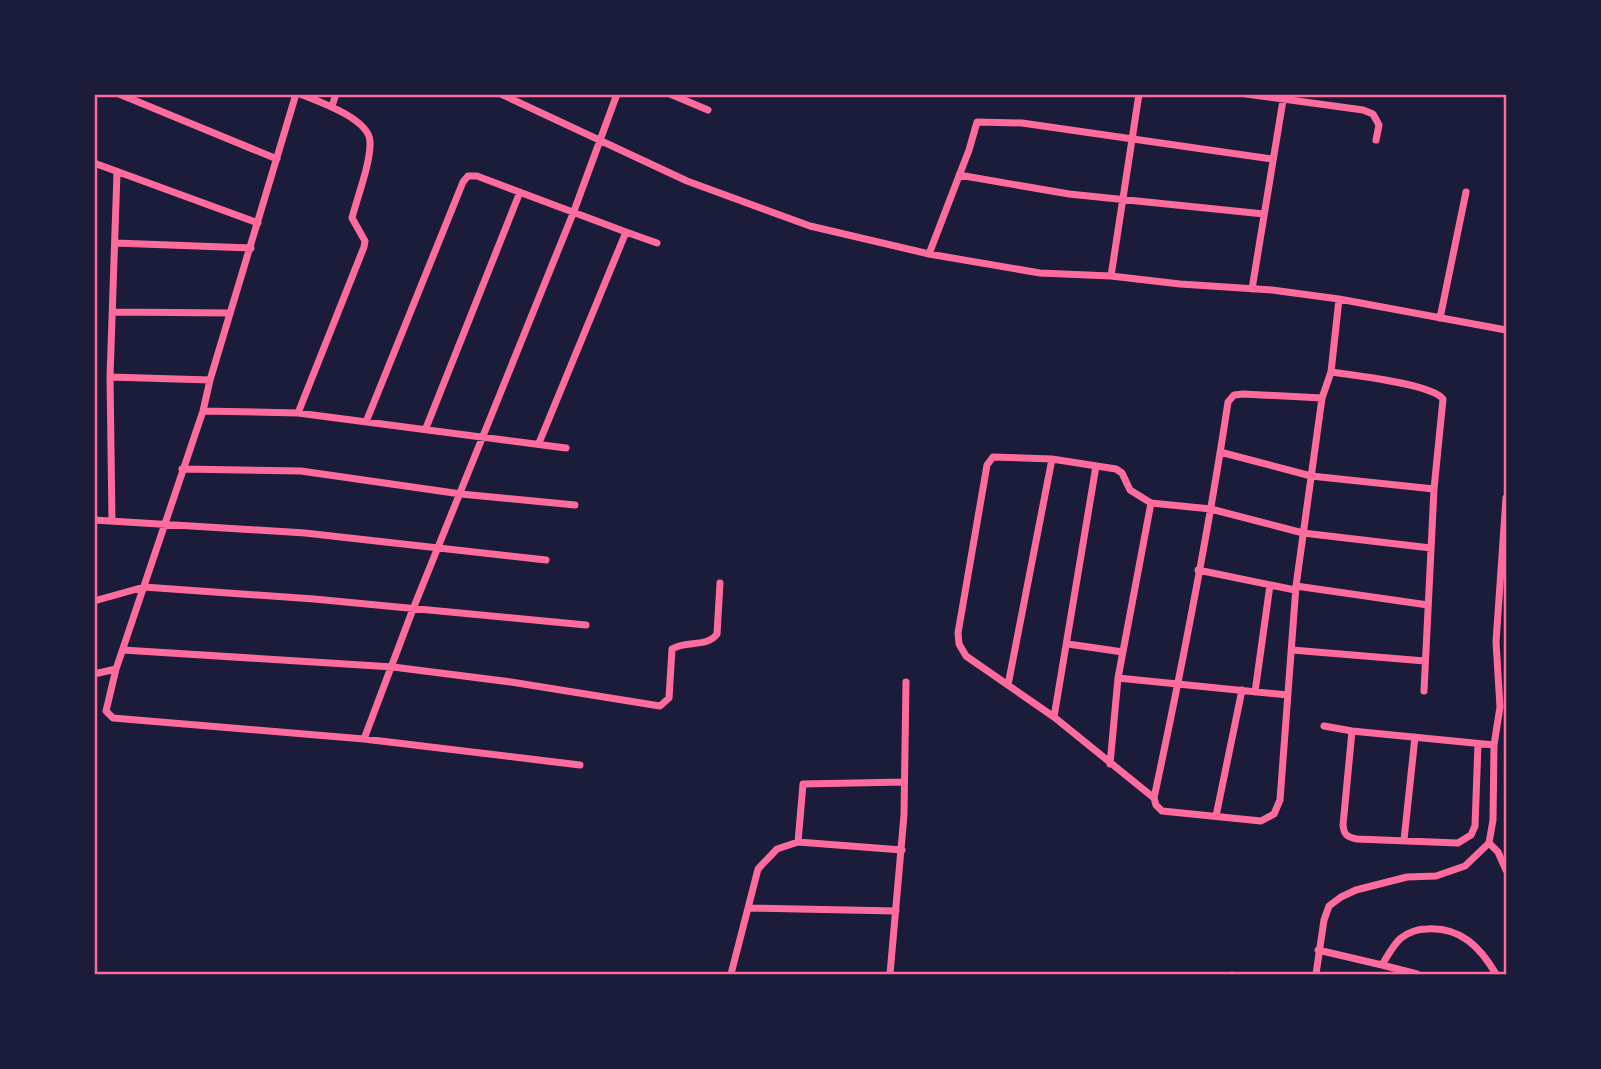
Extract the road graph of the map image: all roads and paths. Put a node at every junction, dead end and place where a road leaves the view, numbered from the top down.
1 (119, 94) edge
2 (298, 94) edge
3 (337, 94) edge
4 (501, 94) edge
5 (617, 94) edge
6 (670, 94) edge
7 (1139, 94) edge
8 (1246, 94) edge
9 (683, 97) edge
10 (1283, 97) edge
11 (332, 106) junction
12 (708, 110) dead end
13 (1133, 139) junction
14 (1376, 140) dead end
15 (600, 141) junction
16 (277, 159) junction
17 (1272, 159) junction
18 (94, 163) edge
19 (117, 173) junction
20 (959, 176) junction
21 (520, 192) junction
22 (1466, 192) dead end
23 (1123, 200) junction
24 (574, 211) junction
25 (1264, 214) junction
26 (258, 223) junction
27 (626, 232) junction
28 (115, 243) junction
29 (657, 243) dead end
30 (251, 248) junction
31 (929, 254) junction
32 (1111, 276) junction
33 (1252, 289) junction
34 (1339, 299) junction
35 (113, 312) junction
36 (230, 313) junction
37 (1440, 318) junction
38 (1507, 330) edge
39 (1331, 372) junction
40 (110, 377) junction
41 (210, 380) junction
42 (1322, 398) junction
43 (202, 411) junction
44 (298, 413) junction
45 (366, 422) junction
46 (426, 428) junction
47 (484, 438) junction
48 (539, 443) junction
49 (566, 447) dead end
50 (1220, 452) junction
51 (1052, 459) junction
52 (1096, 466) junction
53 (182, 469) junction
54 (1311, 476) junction
55 (1434, 489) junction
56 (461, 494) junction
57 (1507, 498) edge
58 (1151, 503) junction
59 (575, 505) dead end
60 (1211, 509) junction
61 (94, 520) edge
62 (112, 521) junction
63 (1506, 525) edge
64 (166, 526) junction
65 (1303, 533) junction
66 (1432, 548) junction
67 (438, 549) junction
68 (546, 560) dead end
69 (1198, 570) junction
70 (720, 583) dead end
71 (1270, 585) junction
72 (144, 587) junction
73 (1296, 588) junction
74 (94, 601) edge
75 (1428, 605) junction
76 (414, 609) junction
77 (586, 625) dead end
78 (1068, 644) junction
79 (123, 650) junction
80 (1292, 650) junction
81 (1123, 652) junction
82 (1425, 660) junction
83 (393, 667) junction
84 (116, 669) junction
85 (94, 674) edge
86 (1118, 678) junction
87 (906, 682) dead end
88 (1179, 683) junction
89 (1008, 685) junction
90 (1242, 690) junction
91 (1424, 691) dead end
92 (1255, 692) junction
93 (1287, 695) junction
94 (1054, 717) junction
95 (1324, 726) dead end
96 (1352, 732) junction
97 (1415, 737) junction
98 (364, 739) junction
99 (1478, 744) junction
100 (1494, 746) junction
101 (1110, 764) junction
102 (580, 765) dead end
103 (904, 782) junction
104 (1154, 798) junction
105 (1216, 817) junction
106 (1404, 840) junction
107 (798, 842) junction
108 (1489, 843) junction
109 (902, 850) junction
110 (1498, 852) junction
111 (1507, 853) edge
112 (1507, 870) edge
113 (748, 908) junction
114 (896, 911) junction
115 (1318, 950) junction
116 (1382, 965) junction
117 (731, 975) edge
118 (890, 975) edge
119 (1315, 975) edge
120 (1417, 975) edge
121 (1496, 975) edge

1 - 16 street
2 - 11 street
2 - 16 street
3 - 11 street
4 - 15 street
5 - 15 street
6 - 9 street
7 - 13 street
8 - 10 street
9 - 12 street
10 - 14 street
10 - 17 street
11 - 44 street
13 - 17 street
13 - 20 street
13 - 23 street
15 - 24 street
15 - 31 street
16 - 26 street
17 - 25 street
18 - 19 street
19 - 26 street
19 - 28 street
20 - 23 street
20 - 31 street
21 - 24 street
21 - 45 street
21 - 46 street
22 - 37 street
23 - 25 street
23 - 32 street
24 - 27 street
24 - 47 street
25 - 33 street
26 - 30 street
27 - 29 street
27 - 48 street
28 - 30 street
28 - 35 street
30 - 36 street
31 - 32 street
32 - 33 street
33 - 34 street
34 - 37 street
34 - 39 street
35 - 36 street
35 - 40 street
36 - 41 street
37 - 38 street
39 - 42 street
39 - 55 street
40 - 41 street
40 - 62 street
41 - 43 street
42 - 50 street
42 - 54 street
43 - 44 street
43 - 53 street
44 - 45 street
45 - 46 street
46 - 47 street
47 - 48 street
47 - 56 street
48 - 49 street
50 - 54 street
50 - 60 street
51 - 52 street
51 - 89 street
51 - 89 street
52 - 58 street
52 - 78 street
53 - 56 street
53 - 64 street
54 - 55 street
54 - 65 street
55 - 66 street
56 - 59 street
56 - 67 street
57 - 63 street
58 - 60 street
58 - 81 street
60 - 65 street
60 - 69 street
61 - 62 street
62 - 64 street
63 - 100 street
64 - 67 street
64 - 72 street
65 - 66 street
65 - 73 street
66 - 75 street
67 - 68 street
67 - 76 street
69 - 71 street
69 - 88 street
70 - 83 street
71 - 73 street
71 - 92 street
72 - 74 street
72 - 76 street
72 - 79 street
73 - 75 street
73 - 80 street
75 - 82 street
76 - 77 street
76 - 83 street
78 - 81 street
78 - 94 street
79 - 83 street
79 - 84 street
80 - 82 street
80 - 93 street
81 - 86 street
82 - 91 street
83 - 98 street
84 - 85 street
84 - 98 street
86 - 88 street
86 - 101 street
87 - 103 street
88 - 90 street
88 - 104 street
89 - 94 street
90 - 92 street
90 - 105 street
92 - 93 street
93 - 105 street
94 - 101 street
95 - 96 street
96 - 97 street
96 - 106 street
97 - 99 street
97 - 106 street
98 - 102 street
99 - 100 street
99 - 106 street
100 - 108 street
101 - 104 street
103 - 107 street
103 - 109 street
104 - 105 street
107 - 109 street
107 - 113 street
108 - 110 street
108 - 115 street
109 - 114 street
110 - 111 street
110 - 112 street
113 - 114 street
113 - 117 street
114 - 118 street
115 - 116 street
115 - 119 street
116 - 120 street
116 - 121 street

